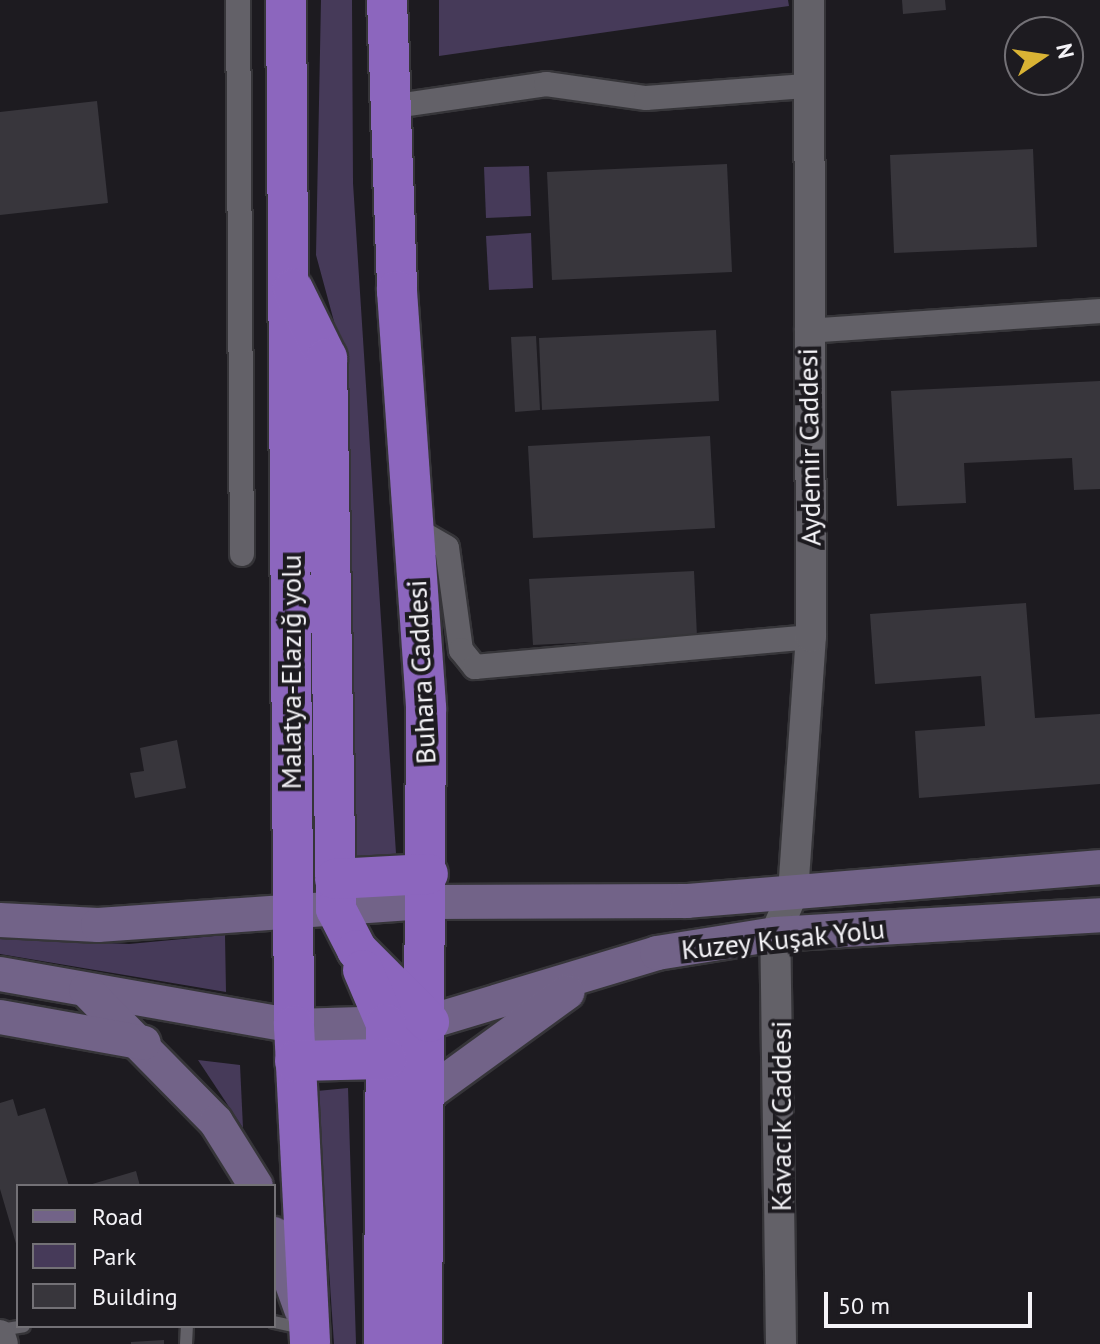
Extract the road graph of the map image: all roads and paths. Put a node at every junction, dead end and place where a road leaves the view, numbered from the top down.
1 (238, 0) edge
2 (286, 0) edge
3 (387, 0) edge
4 (809, 0) edge
5 (806, 86) junction
6 (389, 107) junction
7 (288, 279) junction
8 (1100, 311) edge
9 (807, 331) junction
10 (413, 528) junction
11 (242, 554) dead end
12 (811, 637) junction
13 (1100, 867) edge
14 (428, 888) junction
15 (793, 893) junction
16 (336, 894) junction
17 (293, 911) junction
18 (1100, 915) edge
19 (0, 920) edge
20 (775, 934) junction
21 (607, 968) junction
22 (0, 974) edge
23 (85, 989) junction
24 (0, 1017) edge
25 (429, 1022) junction
26 (386, 1041) junction
27 (144, 1043) junction
28 (294, 1043) junction
29 (426, 1095) junction
30 (255, 1184) edge
31 (276, 1243) edge
32 (0, 1332) edge
33 (297, 1332) edge
34 (3, 1344) edge
35 (384, 1344) edge
36 (422, 1344) edge
37 (781, 1344) edge

1 - 11 street
2 - 7 highway, Malatya-Elazığ yolu
3 - 6 highway, Buhara Caddesi
4 - 5 street, Aydemir Caddesi
5 - 6 street
5 - 9 street, Aydemir Caddesi
6 - 10 highway, Buhara Caddesi
7 - 16 highway
7 - 17 highway, Malatya-Elazığ yolu
8 - 9 street
9 - 12 street, Aydemir Caddesi
10 - 12 street
10 - 14 highway, Buhara Caddesi
12 - 15 street, Aydemir Caddesi
13 - 15 main road, Kuzey Kuşak Yolu
14 - 15 main road, Kuzey Kuşak Yolu
14 - 16 highway
14 - 25 highway, Buhara Caddesi
15 - 20 street, Kavacık Caddesi
16 - 17 main road
16 - 25 highway
17 - 19 main road
17 - 26 highway
17 - 28 highway, Malatya-Elazığ yolu
18 - 20 main road, Kuzey Kuşak Yolu
20 - 21 main road, Kuzey Kuşak Yolu
20 - 37 street, Kavacık Caddesi
21 - 25 main road, Kuzey Kuşak Yolu
21 - 29 main road
22 - 23 main road
23 - 27 main road
23 - 28 main road
24 - 27 main road
25 - 26 main road, Kuzey Kuşak Yolu
25 - 29 highway, Buhara Caddesi
26 - 28 highway
26 - 35 highway
27 - 30 main road
28 - 33 highway, Malatya-Elazığ yolu
29 - 36 highway, Buhara Caddesi
31 - 33 main road
32 - 34 street

